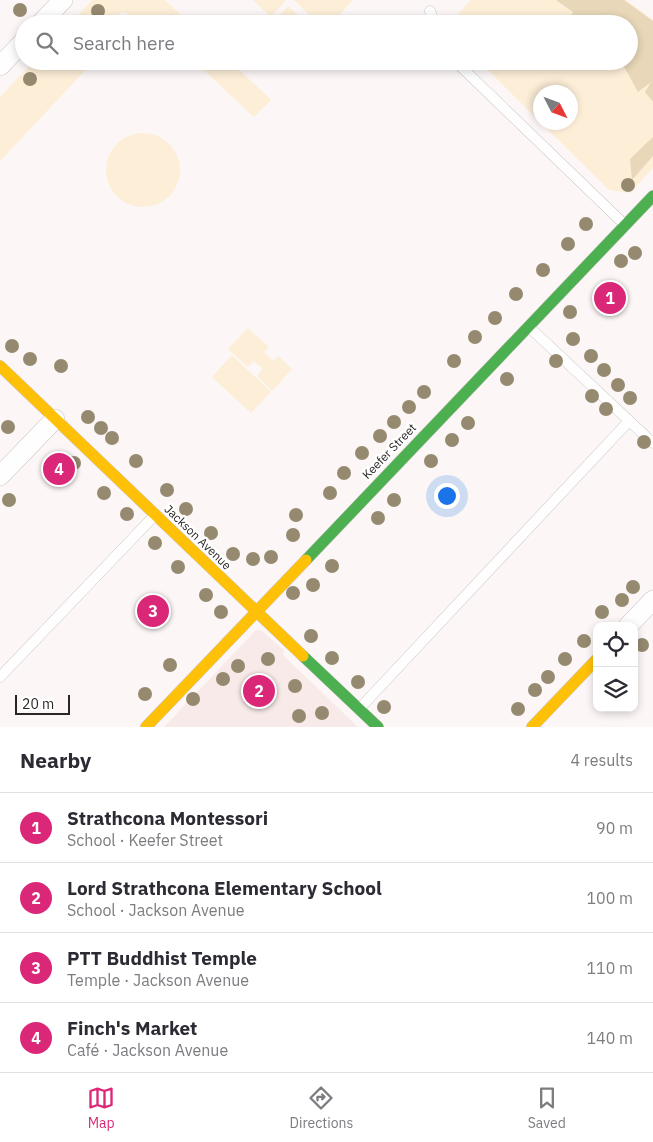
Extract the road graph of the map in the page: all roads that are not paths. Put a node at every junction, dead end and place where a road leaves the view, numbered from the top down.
1 (63, 0) edge
2 (430, 11) dead end
3 (49, 15) edge
4 (432, 15) edge
5 (15, 50) edge
6 (0, 66) edge
7 (464, 70) edge
8 (653, 196) edge
9 (625, 225) junction
10 (528, 326) junction
11 (0, 366) edge
12 (55, 419) junction
13 (629, 421) junction
14 (653, 443) edge
15 (0, 476) edge
16 (155, 515) junction
17 (653, 600) edge
18 (256, 611) junction
19 (632, 622) edge
20 (593, 663) edge
21 (0, 677) edge
22 (359, 709) junction
23 (146, 727) edge
24 (378, 727) edge
25 (532, 727) edge

1 - 3 street
2 - 4 lane
5 - 6 street
7 - 9 lane
8 - 9 street, Keefer Street
9 - 10 street, Keefer Street
10 - 13 lane
10 - 18 street, Keefer Street
11 - 12 street, Jackson Avenue
12 - 15 street
12 - 16 street, Jackson Avenue
13 - 14 lane
13 - 22 lane
16 - 18 street, Jackson Avenue
16 - 21 lane
17 - 19 street
18 - 22 street, Jackson Avenue
18 - 23 street, Keefer Street
20 - 25 street
22 - 24 street, Jackson Avenue

